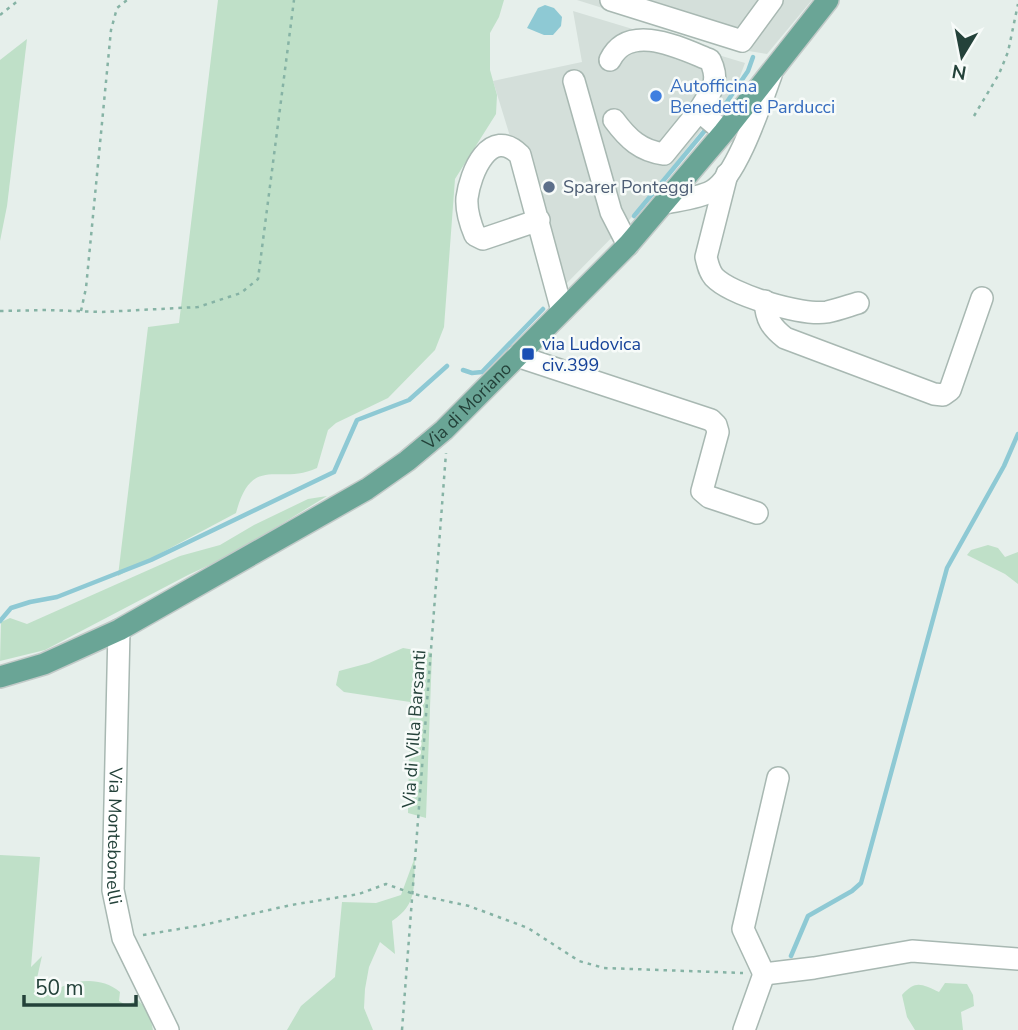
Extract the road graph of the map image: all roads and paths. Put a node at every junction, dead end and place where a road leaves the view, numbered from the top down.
1 (19, 0) edge
2 (128, 0) edge
3 (294, 0) edge
4 (611, 0) edge
5 (772, 0) edge
6 (828, 0) edge
7 (1018, 4) edge
8 (0, 15) edge
9 (610, 60) dead end
10 (771, 73) junction
11 (574, 81) dead end
12 (699, 111) junction
13 (974, 116) dead end
14 (614, 120) dead end
15 (724, 132) junction
16 (727, 174) junction
17 (665, 203) junction
18 (539, 220) dead end
19 (628, 245) junction
20 (982, 298) dead end
21 (765, 302) junction
22 (858, 303) dead end
23 (0, 311) edge
24 (81, 311) junction
25 (562, 311) junction
26 (517, 356) junction
27 (444, 429) junction
28 (757, 513) dead end
29 (119, 630) junction
30 (0, 677) edge
31 (778, 778) dead end
32 (414, 894) junction
33 (123, 938) junction
34 (1018, 959) edge
35 (764, 974) junction
36 (167, 1030) edge
37 (402, 1030) edge
38 (744, 1030) edge

1 - 8 path
2 - 24 path
3 - 24 path
4 - 5 street
6 - 10 main road, Via di Moriano
7 - 13 path
9 - 12 street
10 - 15 main road, Via di Moriano
10 - 16 street
11 - 19 street
12 - 14 street
12 - 15 street
15 - 17 main road, Via di Moriano
16 - 17 street
16 - 21 street
17 - 19 main road, Via di Moriano
18 - 25 street
19 - 25 main road, Via di Moriano
20 - 21 street
21 - 22 street
23 - 24 path
25 - 26 main road, Via di Moriano
26 - 27 main road, Via di Moriano
26 - 28 street
27 - 29 main road, Via di Moriano
27 - 32 path, Via di Villa Barsanti
29 - 30 main road, Via di Moriano
29 - 33 street, Via Montebonelli
31 - 35 street
32 - 33 path
32 - 35 path
32 - 37 path, Via di Villa Barsanti
33 - 36 street, Via Montebonelli
34 - 35 street
35 - 38 street

